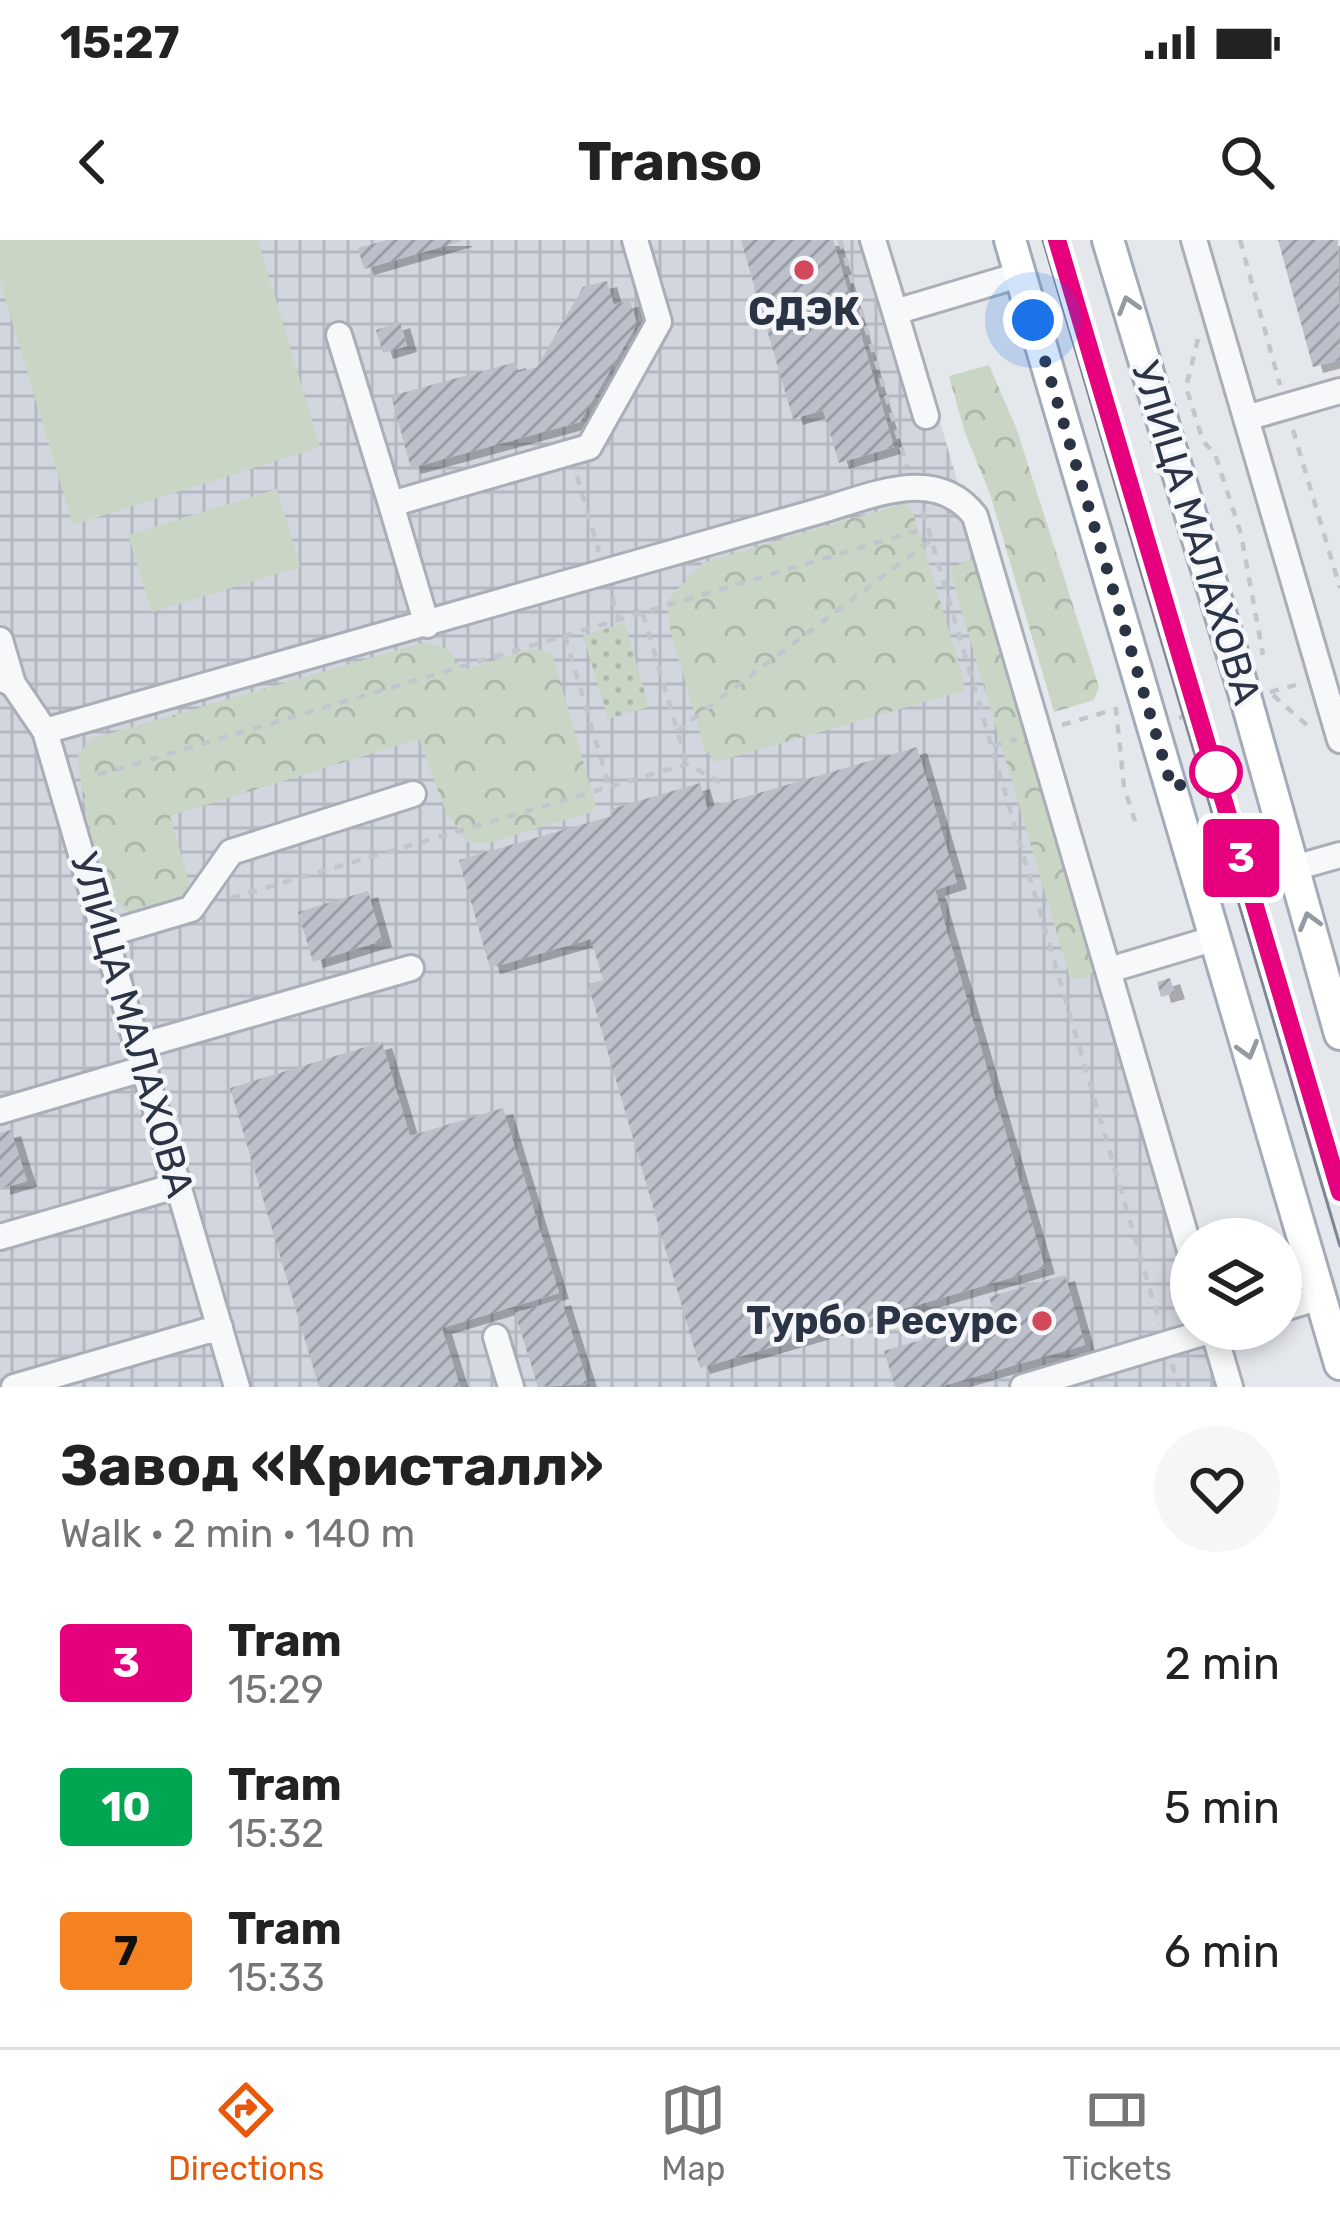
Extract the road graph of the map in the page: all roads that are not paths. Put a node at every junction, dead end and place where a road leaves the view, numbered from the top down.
1 (635, 240) edge
2 (873, 240) edge
3 (1010, 240) edge
4 (1108, 240) edge
5 (1194, 240) edge
6 (1019, 275) junction
7 (895, 312) junction
8 (339, 335) dead end
9 (1340, 391) edge
10 (926, 416) dead end
11 (1246, 418) junction
12 (391, 504) junction
13 (427, 625) junction
14 (0, 640) edge
15 (7, 681) edge
16 (45, 731) junction
17 (1331, 740) edge
18 (413, 794) dead end
19 (1340, 855) edge
20 (1294, 868) junction
21 (107, 934) junction
22 (1216, 938) junction
23 (411, 968) dead end
24 (1109, 970) junction
25 (1340, 1034) edge
26 (143, 1057) junction
27 (0, 1111) edge
28 (179, 1185) junction
29 (1181, 1218) edge
30 (0, 1237) edge
31 (1320, 1297) junction
32 (1302, 1303) edge
33 (220, 1328) junction
34 (496, 1337) dead end
35 (1170, 1342) edge
36 (1220, 1350) edge
37 (1340, 1364) edge
38 (14, 1387) edge
39 (237, 1387) edge
40 (511, 1387) edge
41 (1023, 1387) edge
42 (1230, 1387) edge

1 - 12 street
2 - 7 street
3 - 6 main road
20 -> 4 main road, УЛИЦА МАЛАХОВА
5 - 11 street
6 - 7 street
6 - 22 main road
7 - 10 street
8 - 12 street
9 - 11 street
11 - 17 street
12 - 13 street
13 - 16 street
13 - 24 street
14 - 15 street, УЛИЦА МАЛАХОВА
15 - 16 street, УЛИЦА МАЛАХОВА
16 - 21 street, УЛИЦА МАЛАХОВА
18 - 21 street
19 - 20 street
25 -> 20 main road, УЛИЦА МАЛАХОВА
21 - 26 street, УЛИЦА МАЛАХОВА
22 - 24 street
22 -> 31 main road
23 - 26 street
24 - 29 street
26 - 27 street
26 - 28 street, УЛИЦА МАЛАХОВА
28 - 30 street
28 - 33 street, УЛИЦА МАЛАХОВА
31 - 32 street
31 - 37 main road
33 - 38 street
33 - 39 street, УЛИЦА МАЛАХОВА
34 - 40 street
35 - 41 street
36 - 42 street

